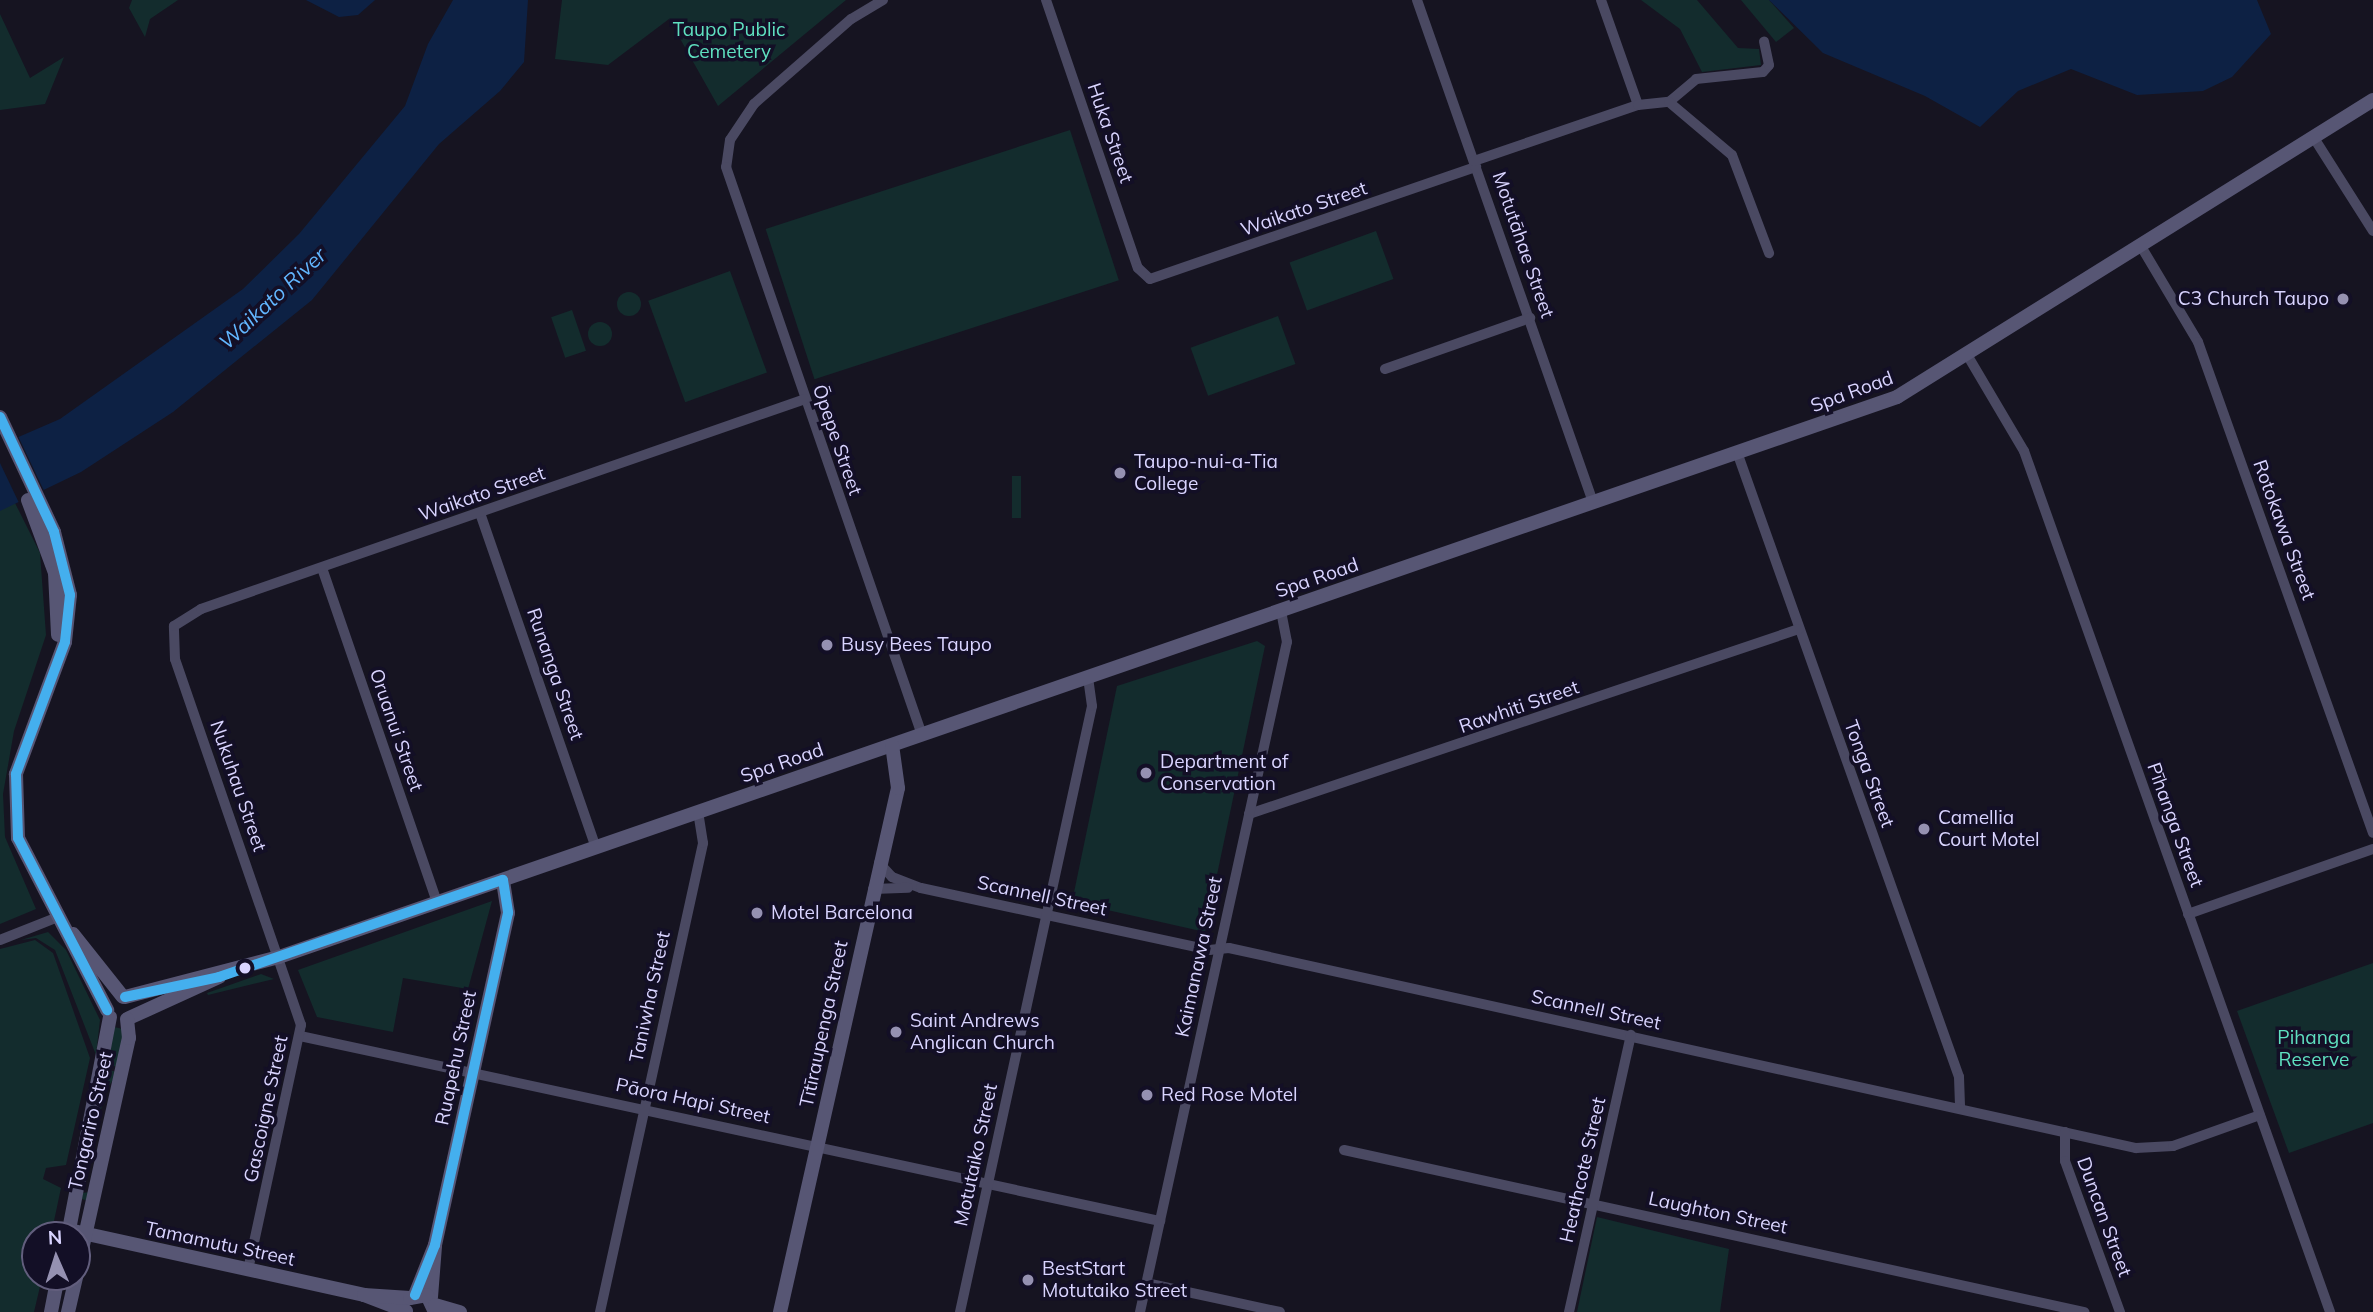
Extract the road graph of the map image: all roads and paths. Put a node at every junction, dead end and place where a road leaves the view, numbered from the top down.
1 (883, 0) edge
2 (1046, 0) edge
3 (1417, 0) edge
4 (1601, 0) edge
5 (1764, 42) dead end
6 (2373, 100) edge
7 (1669, 102) junction
8 (1638, 105) junction
9 (2314, 138) junction
10 (1475, 164) junction
11 (2373, 231) edge
12 (2142, 248) junction
13 (1769, 253) dead end
14 (1143, 276) joint
15 (1530, 318) junction
16 (1969, 358) junction
17 (1385, 369) dead end
18 (805, 399) junction
19 (2, 430) edge
20 (1737, 452) junction
21 (1593, 502) junction
22 (480, 513) junction
23 (322, 568) junction
24 (1282, 611) junction
25 (174, 626) joint
26 (1799, 629) junction
27 (1088, 677) junction
28 (922, 735) junction
29 (892, 745) junction
30 (698, 813) junction
31 (1249, 814) junction
32 (2373, 833) edge
33 (596, 848) junction
34 (2373, 849) edge
35 (879, 863) junction
36 (503, 880) junction
37 (921, 888) junction
38 (873, 890) junction
39 (438, 902) junction
40 (2188, 914) junction
41 (1045, 915) junction
42 (58, 917) junction
43 (0, 940) edge
44 (1219, 949) junction
45 (279, 957) junction
46 (219, 977) junction
47 (124, 997) junction
48 (109, 1014) junction
49 (128, 1019) junction
50 (1630, 1035) junction
51 (300, 1036) junction
52 (473, 1071) junction
53 (1960, 1108) junction
54 (645, 1109) junction
55 (2260, 1115) junction
56 (2065, 1132) junction
57 (817, 1146) junction
58 (1344, 1150) dead end
59 (988, 1183) junction
60 (1593, 1204) junction
61 (70, 1221) edge
62 (89, 1221) edge
63 (1160, 1221) junction
64 (91, 1235) edge
65 (435, 1245) junction
66 (248, 1270) junction
67 (1146, 1283) junction
68 (55, 1291) edge
69 (73, 1291) edge
70 (409, 1304) edge
71 (434, 1305) edge
72 (2117, 1311) edge
73 (51, 1312) edge
74 (68, 1312) edge
75 (460, 1312) edge
76 (600, 1312) edge
77 (780, 1312) edge
78 (960, 1312) edge
79 (1140, 1312) edge
80 (1280, 1312) edge
81 (1569, 1312) edge
82 (2084, 1312) edge
83 (2330, 1312) edge

1 - 18 street, Ōpepe Street
2 - 14 street, Huka Street
3 - 10 street, Motutāhae Street
4 - 8 street
5 - 7 street
6 - 9 main road, Spa Road
7 - 8 street, Waikato Street
7 - 13 street
8 - 10 street, Waikato Street
9 - 11 street
9 - 12 main road, Spa Road
10 - 14 street, Waikato Street
10 - 15 street, Motutāhae Street
12 - 16 main road, Spa Road
12 - 32 street, Rotokawa Street
15 - 17 street
15 - 21 street, Motutāhae Street
16 - 20 main road, Spa Road
16 - 40 street, Pīhanga Street
18 - 22 street, Waikato Street
18 - 28 street, Ōpepe Street
19 - 42 main road
20 - 21 main road, Spa Road
20 - 26 street, Tonga Street
21 - 24 main road, Spa Road
22 - 23 street, Waikato Street
22 - 33 street, Runanga Street
23 - 25 street, Waikato Street
23 - 39 street, Oruanui Street
24 - 27 main road, Spa Road
24 - 31 street, Kaimanawa Street
25 - 45 street, Nukuhau Street
26 - 31 street, Rawhiti Street
26 - 53 street, Tonga Street
27 - 28 main road, Spa Road
27 - 41 street, Motutaiko Street
28 - 29 main road, Spa Road
29 - 30 main road, Spa Road
29 - 35 main road, Tītīraupenga Street
30 - 33 main road, Spa Road
30 - 54 street, Taniwha Street
31 - 44 street, Kaimanawa Street
33 - 36 main road, Spa Road
34 - 40 street
35 - 37 street, Scannell Street
35 - 38 main road, Tītīraupenga Street
36 - 39 main road, Spa Road
36 - 52 main road, Ruapehu Street
37 - 38 street, Scannell Street
37 - 41 street, Scannell Street
38 - 57 main road, Tītīraupenga Street
39 - 45 main road, Spa Road
40 - 55 street, Pīhanga Street
41 - 44 street, Scannell Street
41 - 59 street, Motutaiko Street
42 - 43 street
42 - 47 main road
42 - 48 main road
44 - 50 street, Scannell Street
44 - 63 street, Kaimanawa Street
45 - 46 main road, Spa Road
45 - 51 street, Gascoigne Street
46 - 47 main road, Spa Road
46 - 49 main road, Spa Road
47 - 48 main road
47 - 49 main road, Tongariro Street
48 - 49 main road
48 - 61 main road, Tongariro Street
49 - 62 main road, Tongariro Street
50 - 53 street, Scannell Street
50 - 60 street, Heathcote Street
51 - 52 street, Pāora Hapi Street
51 - 66 street, Gascoigne Street
52 - 54 street, Pāora Hapi Street
52 - 65 main road, Ruapehu Street
53 - 56 street, Scannell Street
54 - 57 street, Pāora Hapi Street
54 - 76 street, Taniwha Street
55 - 56 street, Scannell Street
55 - 83 street, Pīhanga Street
56 - 72 street, Duncan Street
57 - 59 street, Pāora Hapi Street
57 - 77 main road, Tītīraupenga Street
58 - 60 street, Laughton Street
59 - 63 street, Pāora Hapi Street
59 - 78 street, Motutaiko Street
60 - 81 street, Heathcote Street
60 - 82 street, Laughton Street
63 - 67 street, Kaimanawa Street
64 - 66 main road, Tamamutu Street
65 - 70 main road, Ruapehu Street
65 - 71 main road, Ruapehu Street
66 - 70 main road, Tamamutu Street
67 - 79 street, Kaimanawa Street
67 - 80 street
68 - 73 main road
69 - 74 main road
70 - 71 main road, Tamamutu Street
71 - 75 main road

